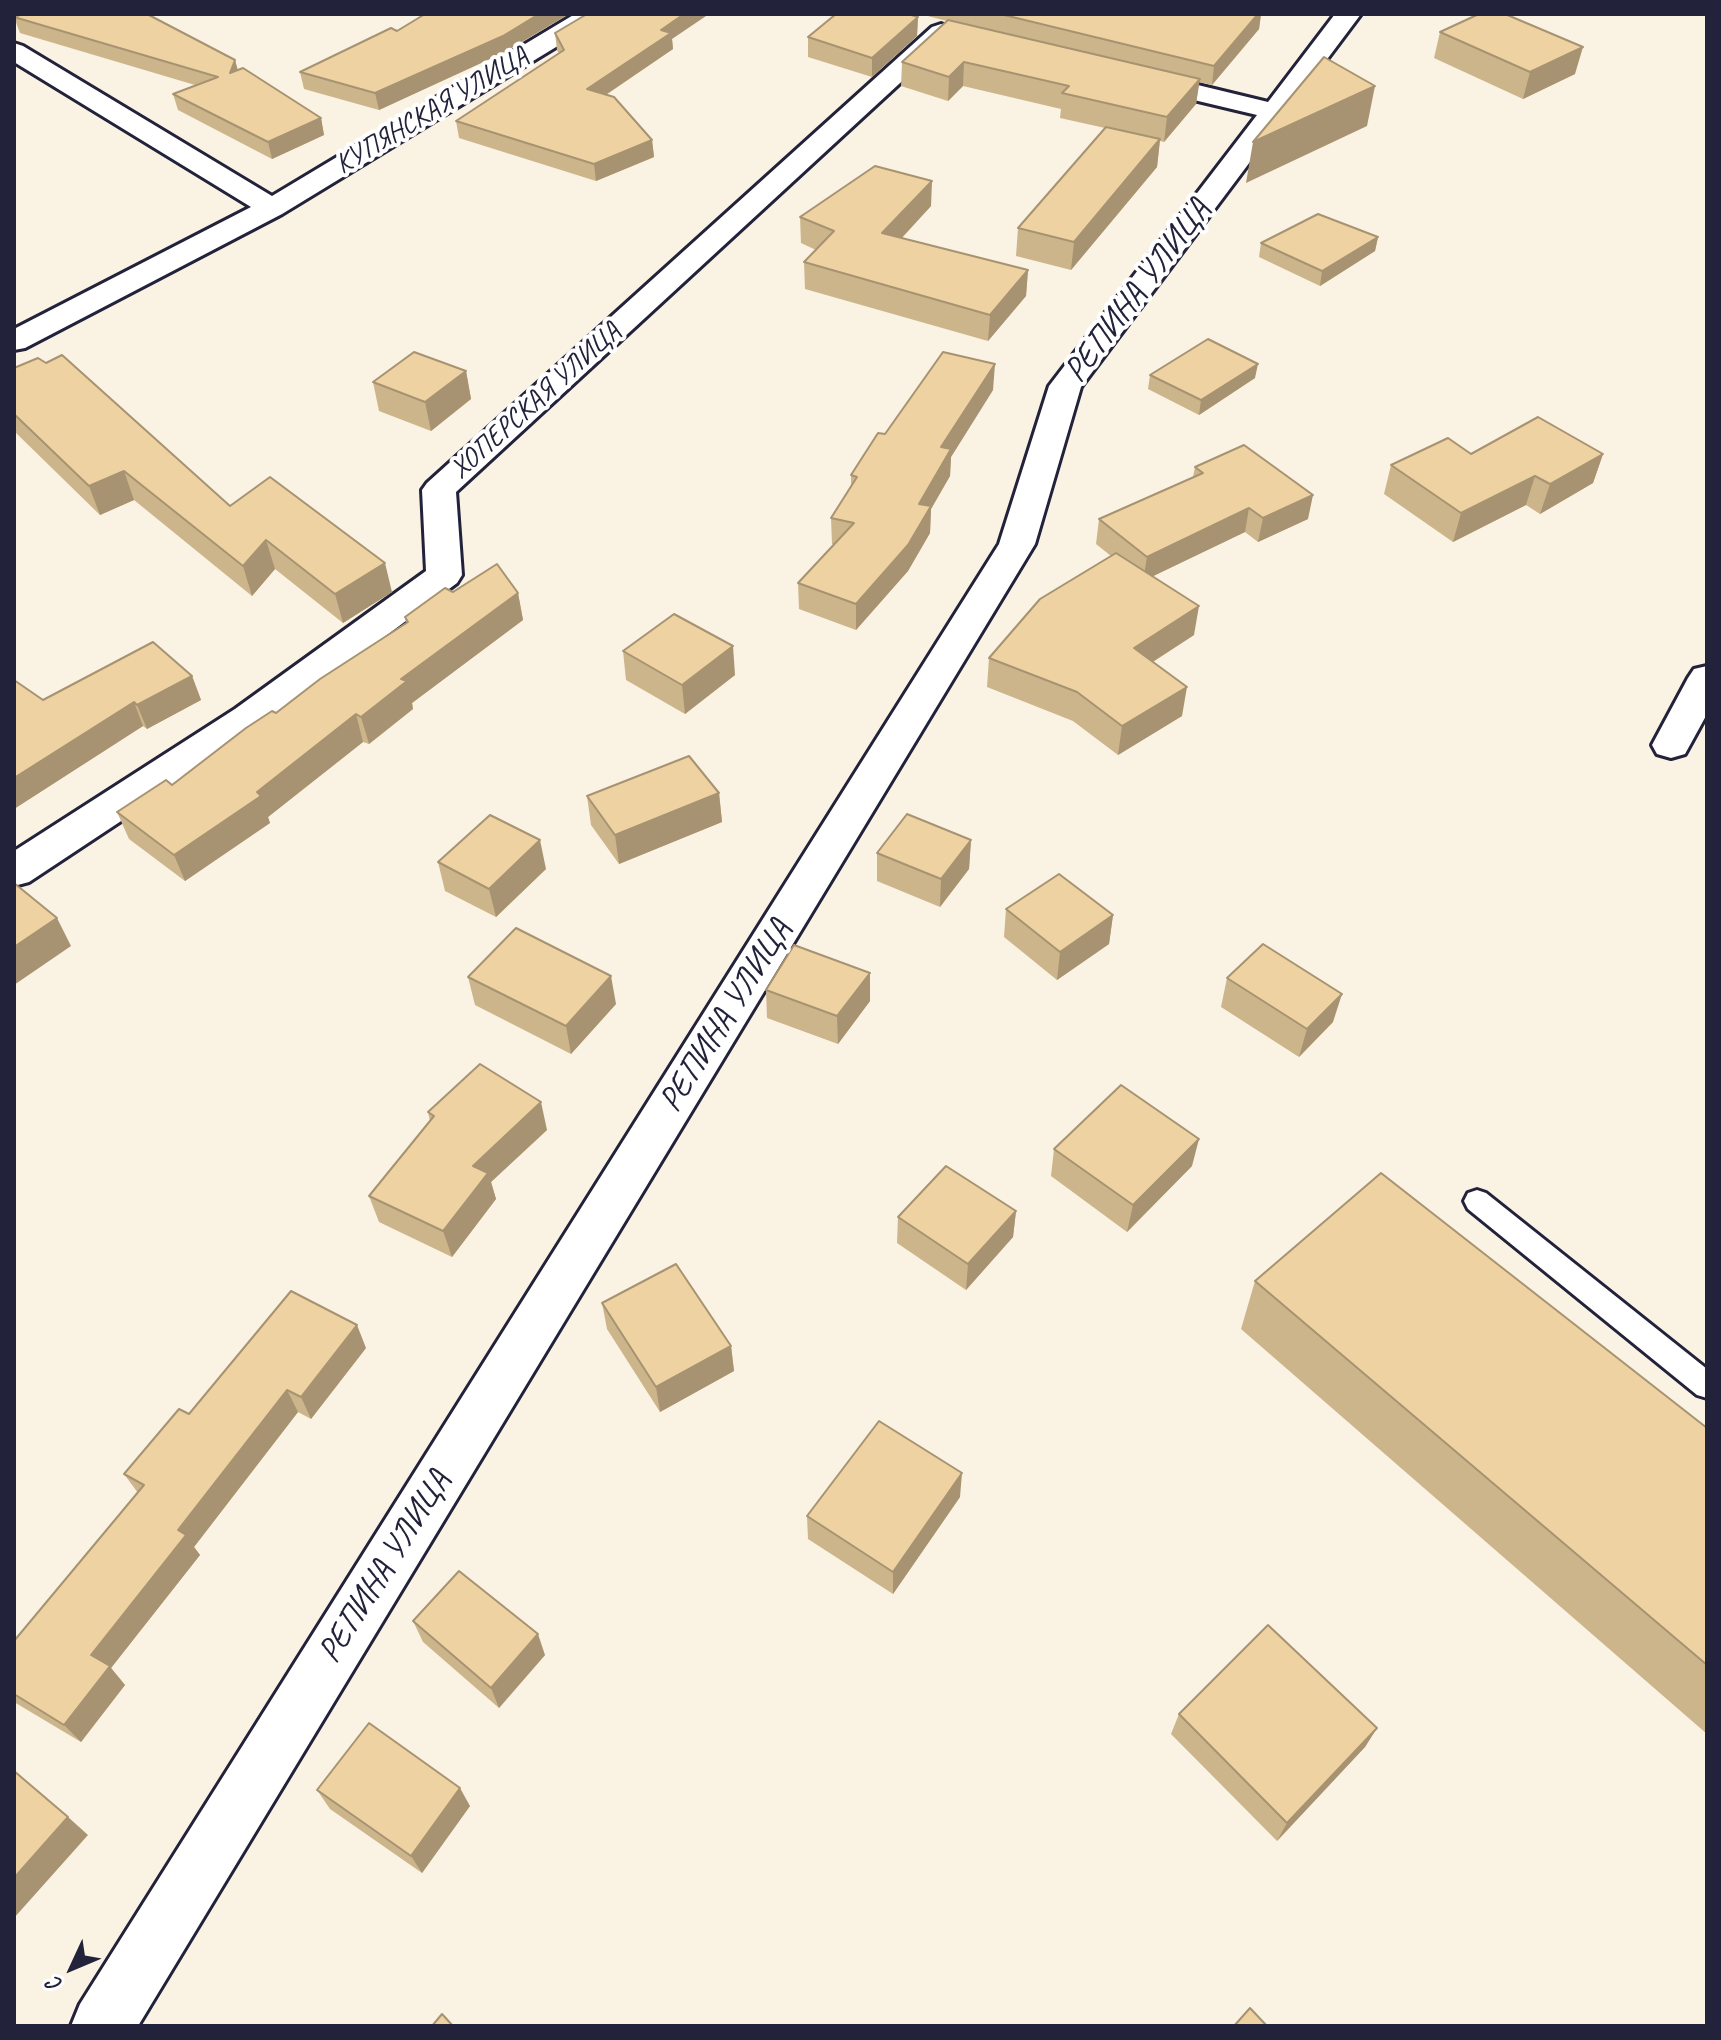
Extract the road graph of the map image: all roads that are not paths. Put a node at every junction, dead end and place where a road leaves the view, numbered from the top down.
1 (593, 14) edge
2 (1348, 14) edge
3 (941, 31) edge
4 (14, 51) edge
5 (1122, 75) edge
6 (1273, 111) junction
7 (272, 208) junction
8 (14, 341) edge
9 (1707, 678) edge
10 (1671, 745) dead end
11 (14, 871) edge
12 (1477, 1201) dead end
13 (1707, 1386) edge
14 (102, 2026) edge

1 - 7 street, КУПЯНСКАЯ УЛИЦА
2 - 6 street, РЕПИНА УЛИЦА
3 - 11 street, ХОПЕРСКАЯ УЛИЦА
4 - 7 street
5 - 6 street
6 - 14 street, РЕПИНА УЛИЦА
7 - 8 street, КУПЯНСКАЯ УЛИЦА
9 - 10 street
12 - 13 lane

